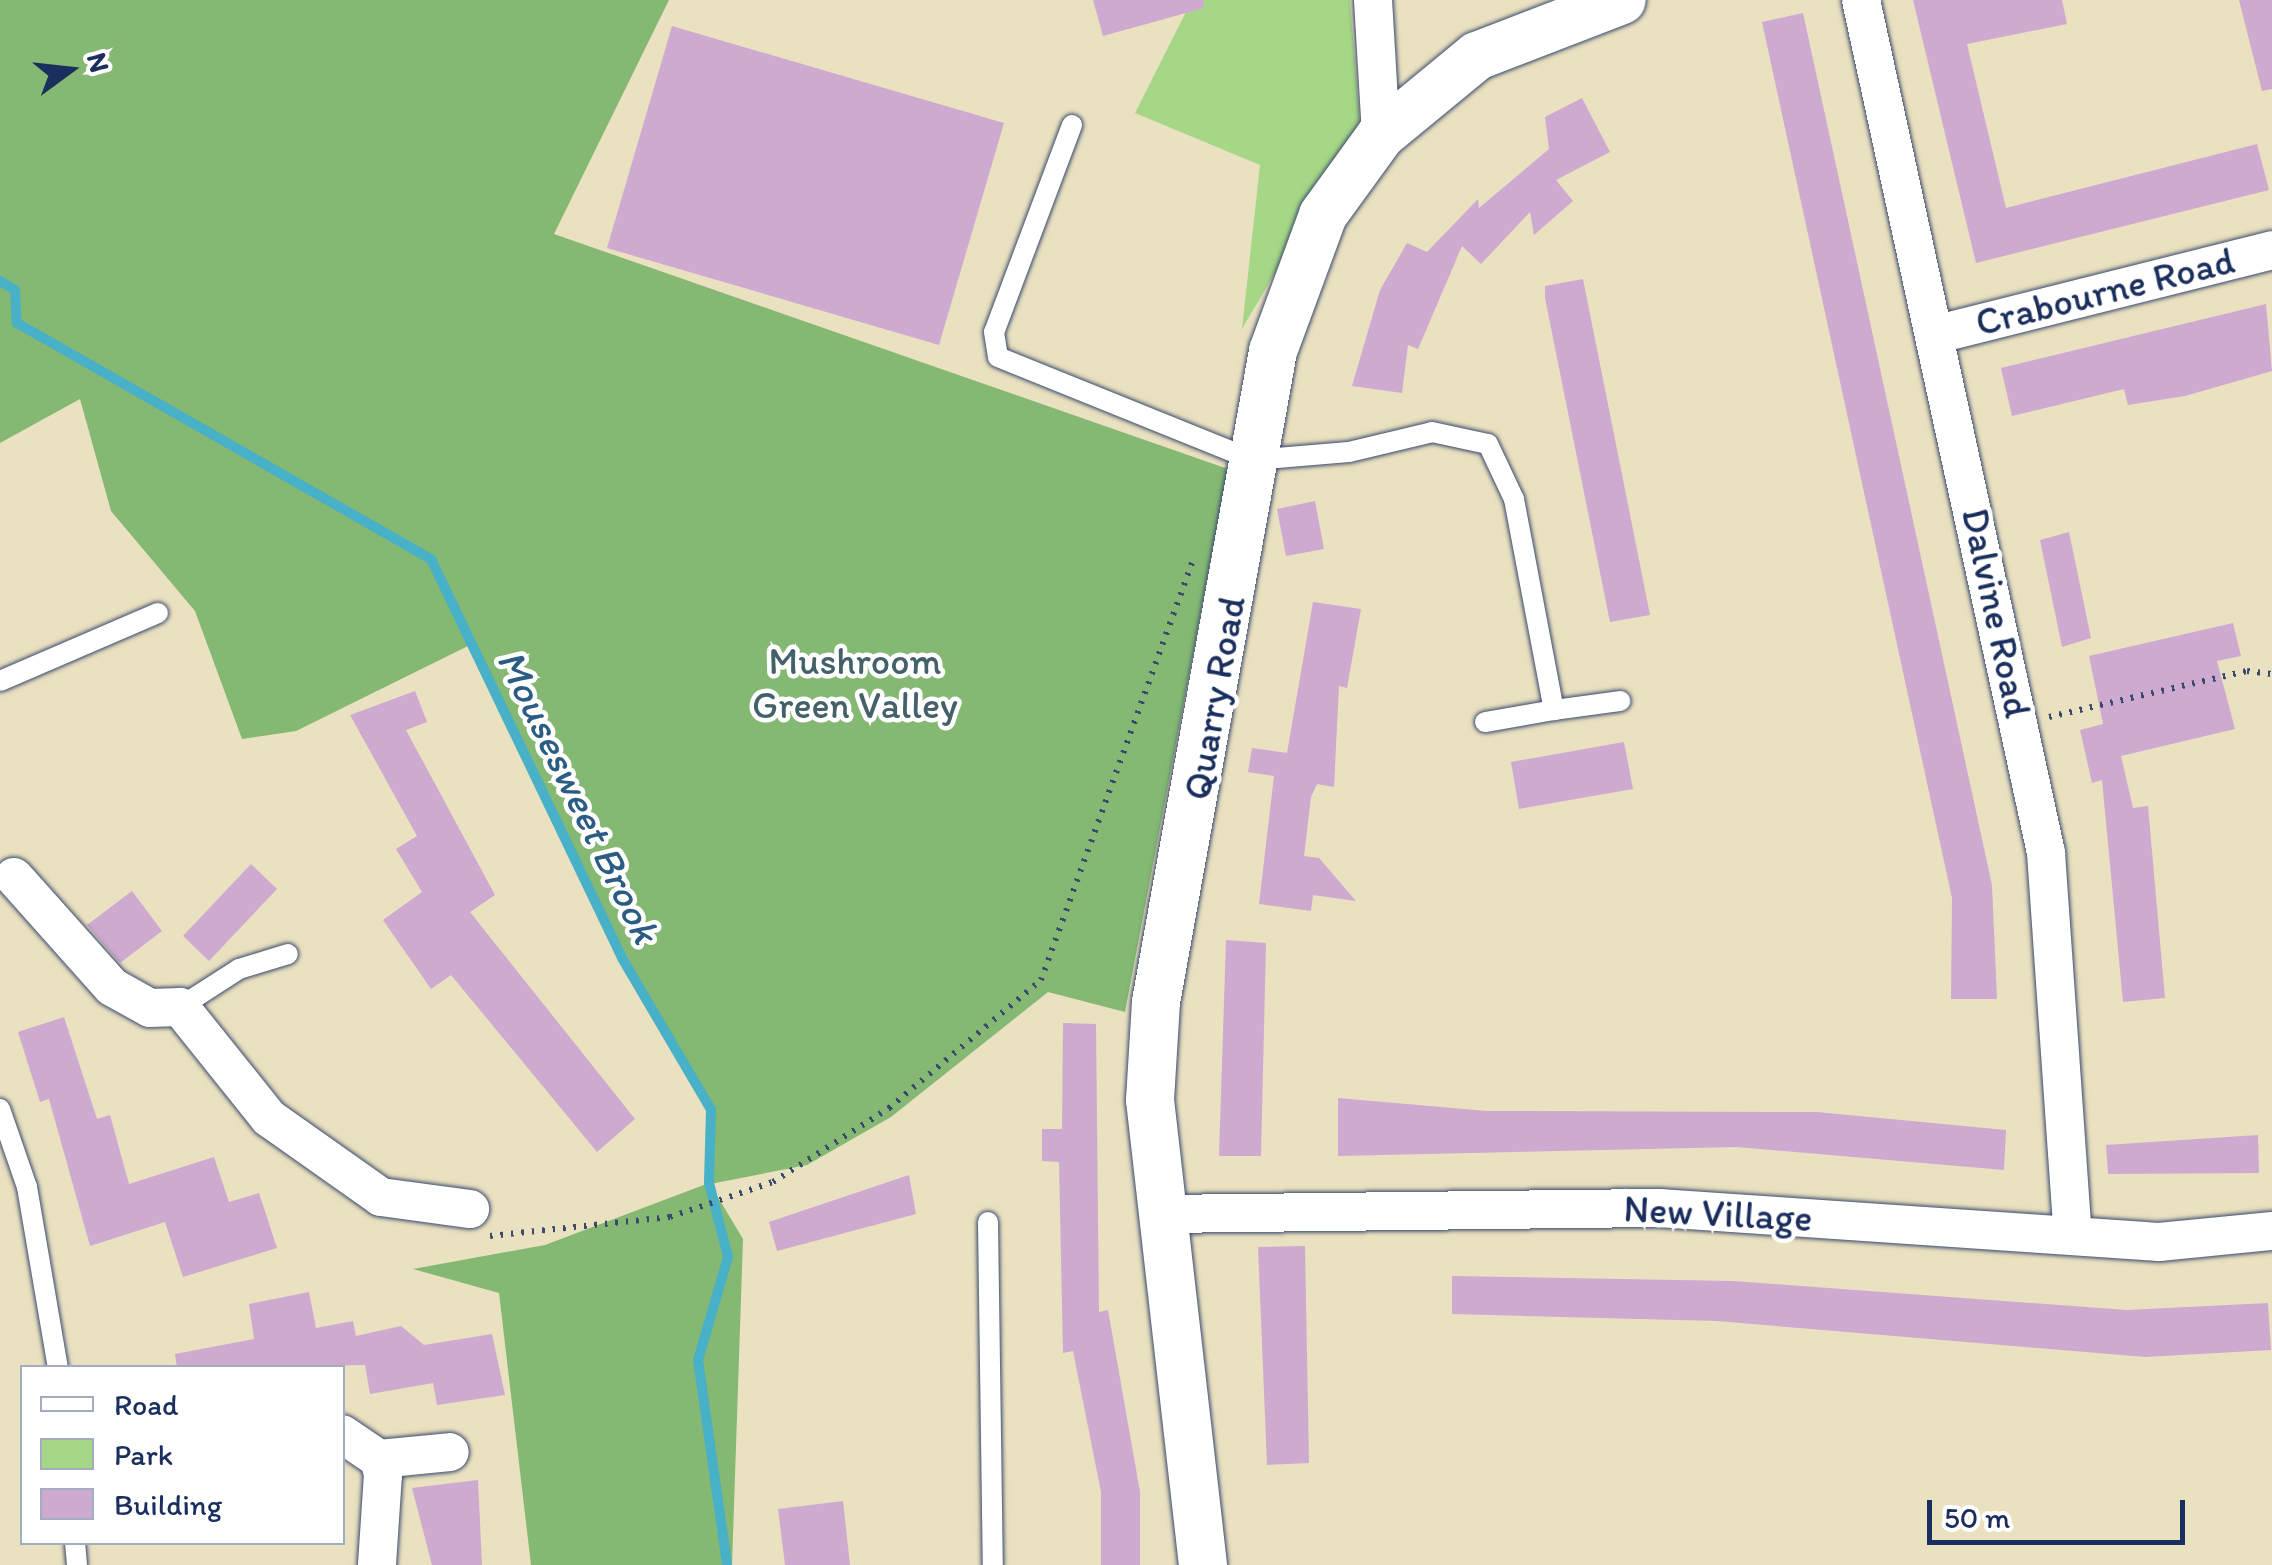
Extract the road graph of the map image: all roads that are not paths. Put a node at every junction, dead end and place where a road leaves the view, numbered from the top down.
1 (1372, 0) edge
2 (1622, 0) edge
3 (1860, 0) edge
4 (1072, 126) dead end
5 (1381, 135) junction
6 (2272, 250) edge
7 (1938, 334) junction
8 (1253, 460) junction
9 (158, 613) dead end
10 (0, 681) edge
11 (1620, 701) dead end
12 (1554, 710) junction
13 (1485, 722) dead end
14 (16, 877) edge
15 (288, 954) dead end
16 (180, 1006) junction
17 (0, 1109) edge
18 (470, 1208) dead end
19 (1162, 1214) junction
20 (988, 1222) dead end
21 (2272, 1231) edge
22 (2073, 1235) junction
23 (57, 1365) edge
24 (345, 1436) edge
25 (450, 1452) dead end
26 (379, 1459) junction
27 (377, 1565) edge
28 (993, 1565) edge
29 (1204, 1565) edge

1 - 5 street
2 - 5 street, Quarry Road
3 - 7 street, Dalvine Road
4 - 8 lane
5 - 8 street, Quarry Road
6 - 7 street, Crabourne Road
7 - 22 street, Dalvine Road
8 - 12 lane
8 - 19 street, Quarry Road
9 - 10 lane
11 - 12 lane
12 - 13 lane
14 - 16 street
15 - 16 lane
16 - 18 street
17 - 23 lane
19 - 22 street, New Village
19 - 29 street, Quarry Road
20 - 28 lane
21 - 22 street, New Village
24 - 26 street
25 - 26 street
26 - 27 street

